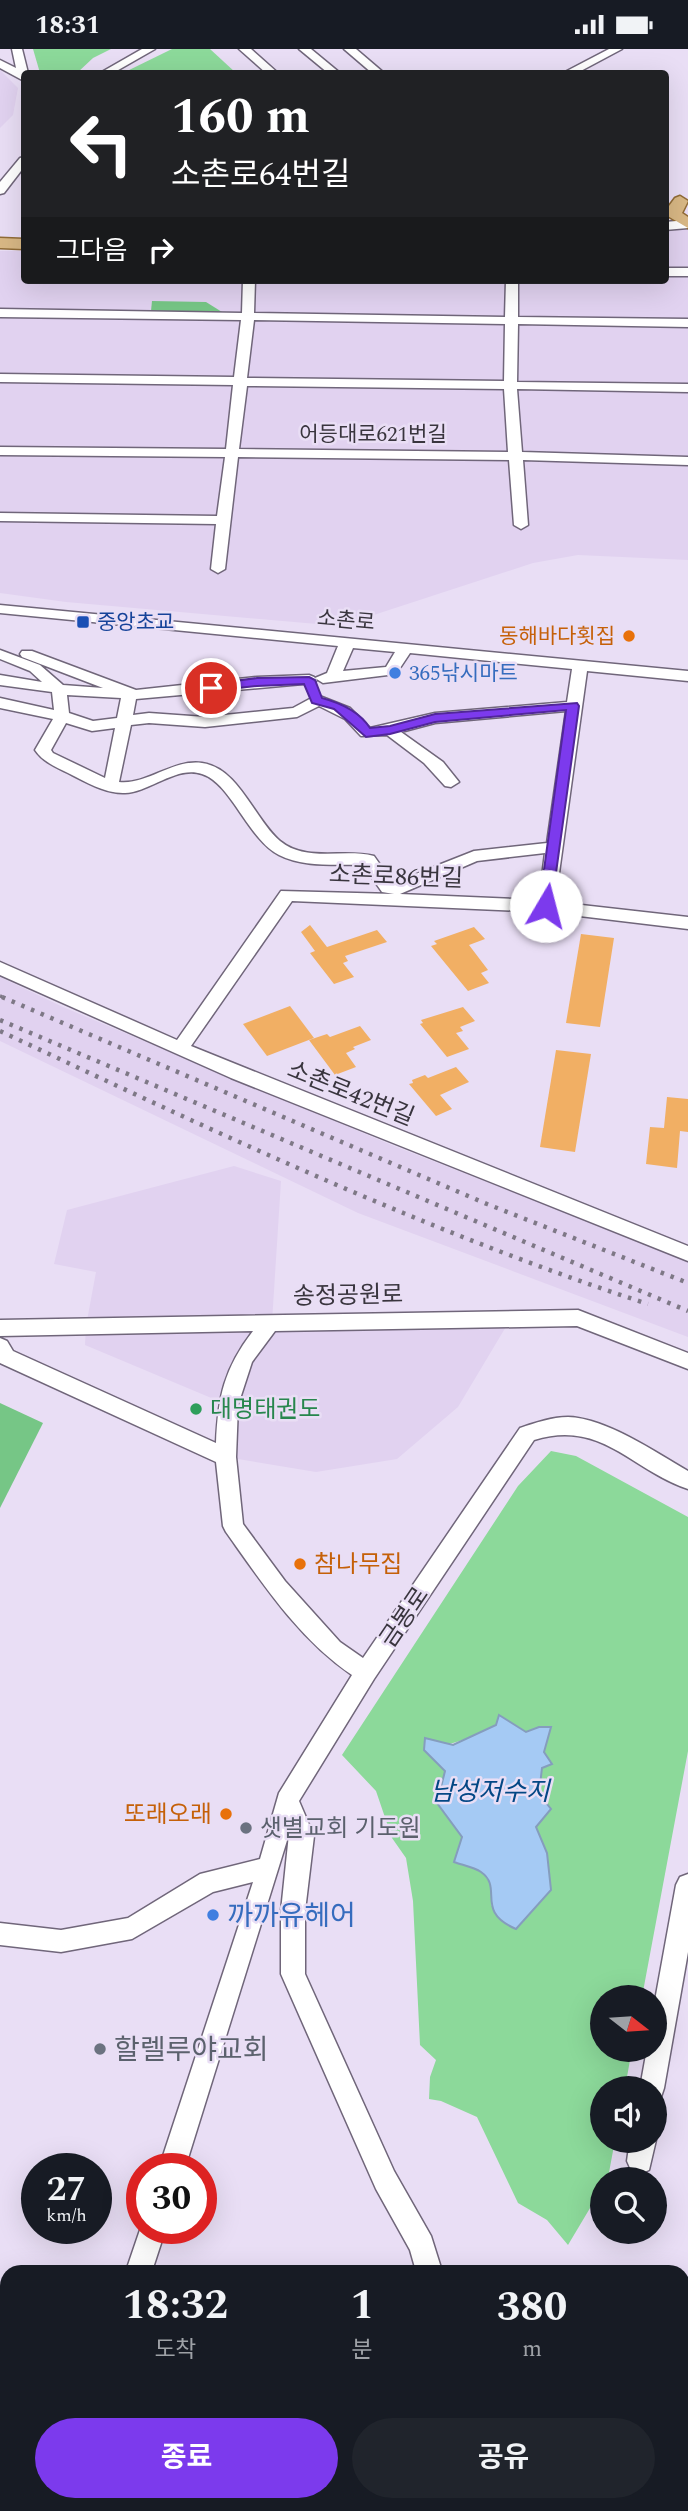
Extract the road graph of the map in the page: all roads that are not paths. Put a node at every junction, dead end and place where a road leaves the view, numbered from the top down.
1 (17, 49) edge
2 (150, 49) edge
3 (244, 49) edge
4 (304, 49) edge
5 (349, 49) edge
6 (617, 49) edge
7 (0, 63) edge
8 (22, 70) edge
9 (112, 70) edge
10 (268, 70) edge
11 (330, 70) edge
12 (375, 70) edge
13 (575, 70) edge
14 (21, 75) edge
15 (21, 166) edge
16 (0, 190) edge
17 (684, 195) edge
18 (669, 205) edge
19 (688, 224) edge
20 (669, 226) edge
21 (0, 233) edge
22 (21, 234) edge
23 (0, 243) edge
24 (21, 244) edge
25 (669, 272) edge
26 (688, 272) edge
27 (249, 284) edge
28 (513, 284) edge
29 (0, 313) edge
30 (248, 318) junction
31 (513, 322) junction
32 (688, 323) edge
33 (0, 378) edge
34 (240, 384) junction
35 (510, 386) junction
36 (688, 388) edge
37 (0, 451) edge
38 (231, 454) junction
39 (516, 456) junction
40 (688, 461) edge
41 (0, 517) edge
42 (224, 520) junction
43 (521, 525) dead end
44 (218, 569) dead end
45 (0, 609) edge
46 (348, 641) junction
47 (0, 643) edge
48 (407, 647) junction
49 (0, 654) edge
50 (580, 666) junction
51 (333, 676) junction
52 (688, 677) edge
53 (0, 680) edge
54 (309, 680) junction
55 (59, 689) junction
56 (130, 693) junction
57 (317, 700) junction
58 (0, 703) edge
59 (573, 706) junction
60 (62, 716) junction
61 (124, 723) junction
62 (390, 730) junction
63 (451, 782) dead end
64 (111, 785) junction
65 (555, 847) junction
66 (546, 906) junction
67 (688, 923) edge
68 (0, 968) edge
69 (180, 1049) junction
70 (688, 1254) edge
71 (271, 1322) junction
72 (0, 1328) edge
73 (0, 1346) edge
74 (688, 1361) edge
75 (226, 1457) junction
76 (688, 1481) edge
77 (366, 1672) junction
78 (288, 1800) junction
79 (269, 1867) junction
80 (688, 1885) edge
81 (0, 1934) edge
82 (654, 2076) edge
83 (177, 2153) edge
84 (148, 2244) edge
85 (141, 2265) edge
86 (427, 2265) edge

1 - 8 street
2 - 9 street
3 - 10 street
4 - 11 street
5 - 12 street
6 - 13 street
7 - 14 street
15 - 16 street
17 - 18 main road
17 - 19 main road
19 - 20 street
21 - 22 main road
23 - 24 main road
25 - 26 street
27 - 30 street
28 - 31 street
29 - 30 street
30 - 31 street
30 - 34 street
31 - 32 street
31 - 35 street
33 - 34 street
34 - 35 street, 어등대로621번길
34 - 38 street
35 - 36 street, 어등대로621번길
35 - 39 street
37 - 38 street
38 - 39 street, 어등대로621번길
38 - 42 street
39 - 40 street, 어등대로621번길
39 - 43 street
41 - 42 street
42 - 44 street
45 - 46 street, 소촌로
46 - 48 street, 소촌로
46 - 51 street
47 - 56 street
48 - 50 street, 소촌로
48 - 51 street
49 - 55 street
50 - 52 street, 소촌로
50 - 59 street
51 - 54 street
53 - 55 street
54 - 56 street
54 - 57 street
55 - 56 street
55 - 60 street
56 - 61 street
57 - 61 street
57 - 62 street
58 - 60 street
59 - 62 street
59 - 65 street
60 - 61 street
60 - 64 street
61 - 64 street
62 - 63 street
64 - 65 street
65 - 66 street
66 - 67 street, 소촌로86번길
66 - 69 street, 소촌로86번길
68 - 69 street, 소촌로42번길
69 - 70 street, 소촌로42번길
71 - 72 street, 송정공원로
71 - 74 street, 송정공원로
71 - 75 street
73 - 75 street
75 - 77 street
76 - 77 street, 금봉로
77 - 78 street, 금봉로
78 - 79 street, 금봉로
78 - 86 street
79 - 81 street
79 - 83 street, 금봉로
80 - 82 street
84 - 85 street

